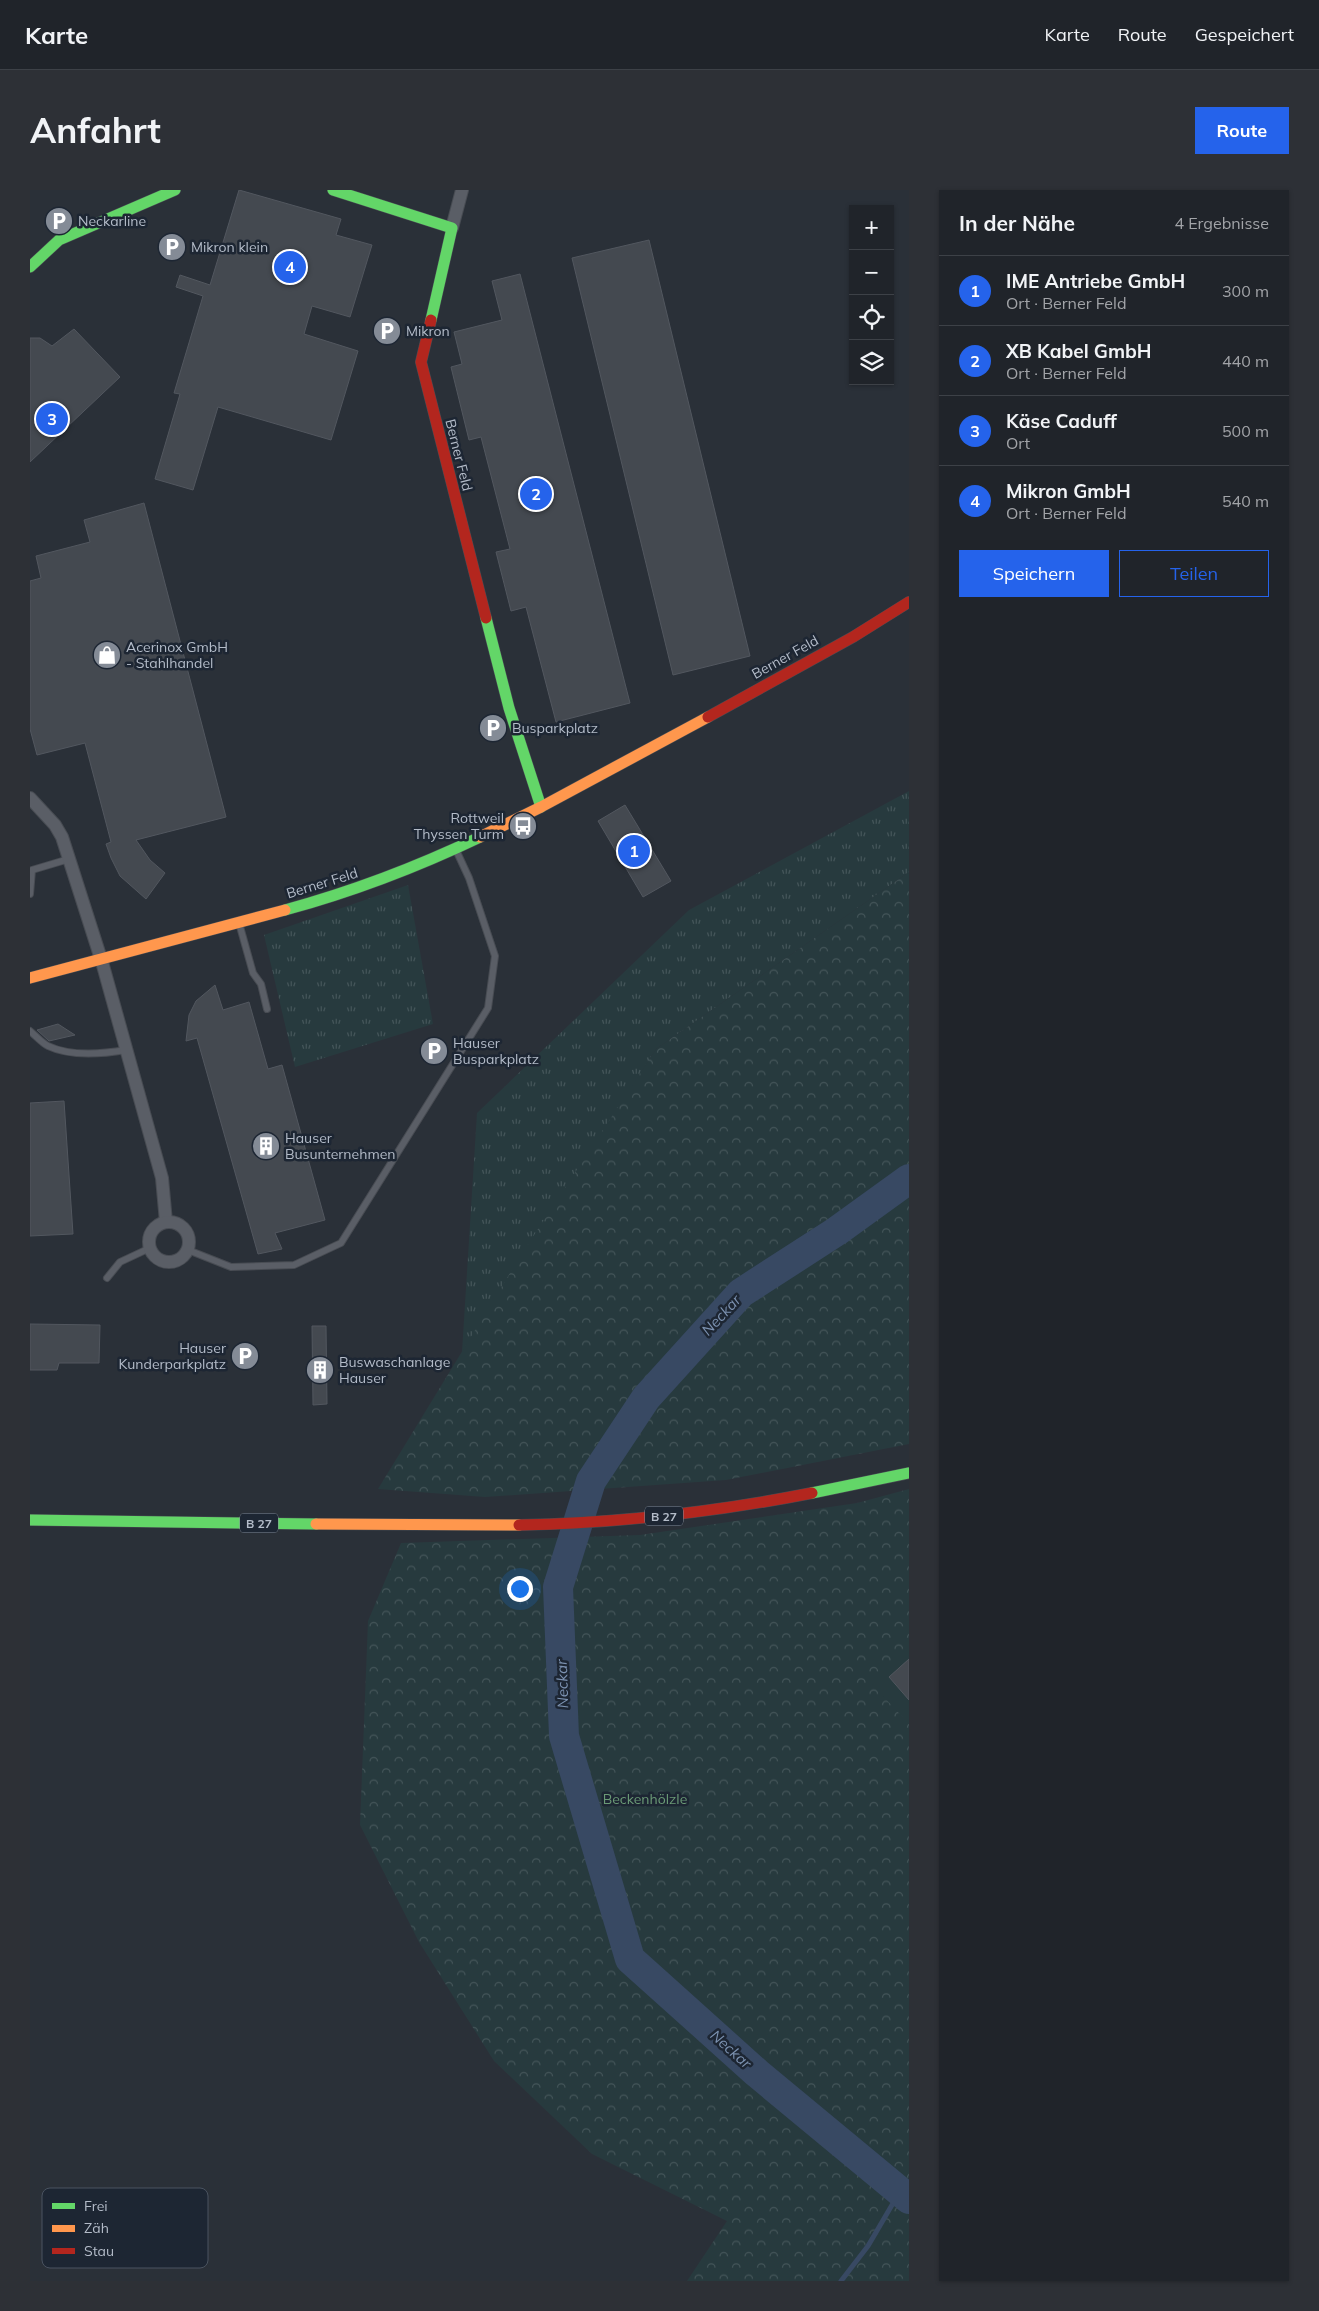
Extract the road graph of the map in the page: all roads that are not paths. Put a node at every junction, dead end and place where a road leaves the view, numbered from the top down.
1 (175, 190) edge
2 (333, 190) edge
3 (462, 190) edge
4 (452, 228) junction
5 (30, 267) edge
6 (909, 602) edge
7 (30, 798) edge
8 (541, 807) junction
9 (455, 849) junction
10 (69, 859) junction
11 (31, 871) edge
12 (30, 894) edge
13 (239, 923) junction
14 (101, 958) junction
15 (30, 978) edge
16 (267, 1009) dead end
17 (30, 1032) edge
18 (126, 1050) junction
19 (166, 1222) junction
20 (150, 1248) junction
21 (188, 1250) junction
22 (107, 1278) dead end
23 (909, 1473) edge
24 (30, 1520) edge

1 - 5 street
2 - 4 street
3 - 4 street
4 - 8 street, Berner Feld
6 - 8 street, Berner Feld
7 - 10 street
8 - 9 street, Berner Feld
9 - 13 street, Berner Feld
9 - 21 lane
10 - 11 lane
10 - 14 street
11 - 12 lane
13 - 14 street, Berner Feld
13 - 16 lane
14 - 15 street, Berner Feld
14 - 18 street
17 - 18 lane
18 - 19 street
19 - 20 street
19 - 21 street
20 - 21 street
20 - 22 lane
23 - 24 street, B 27

